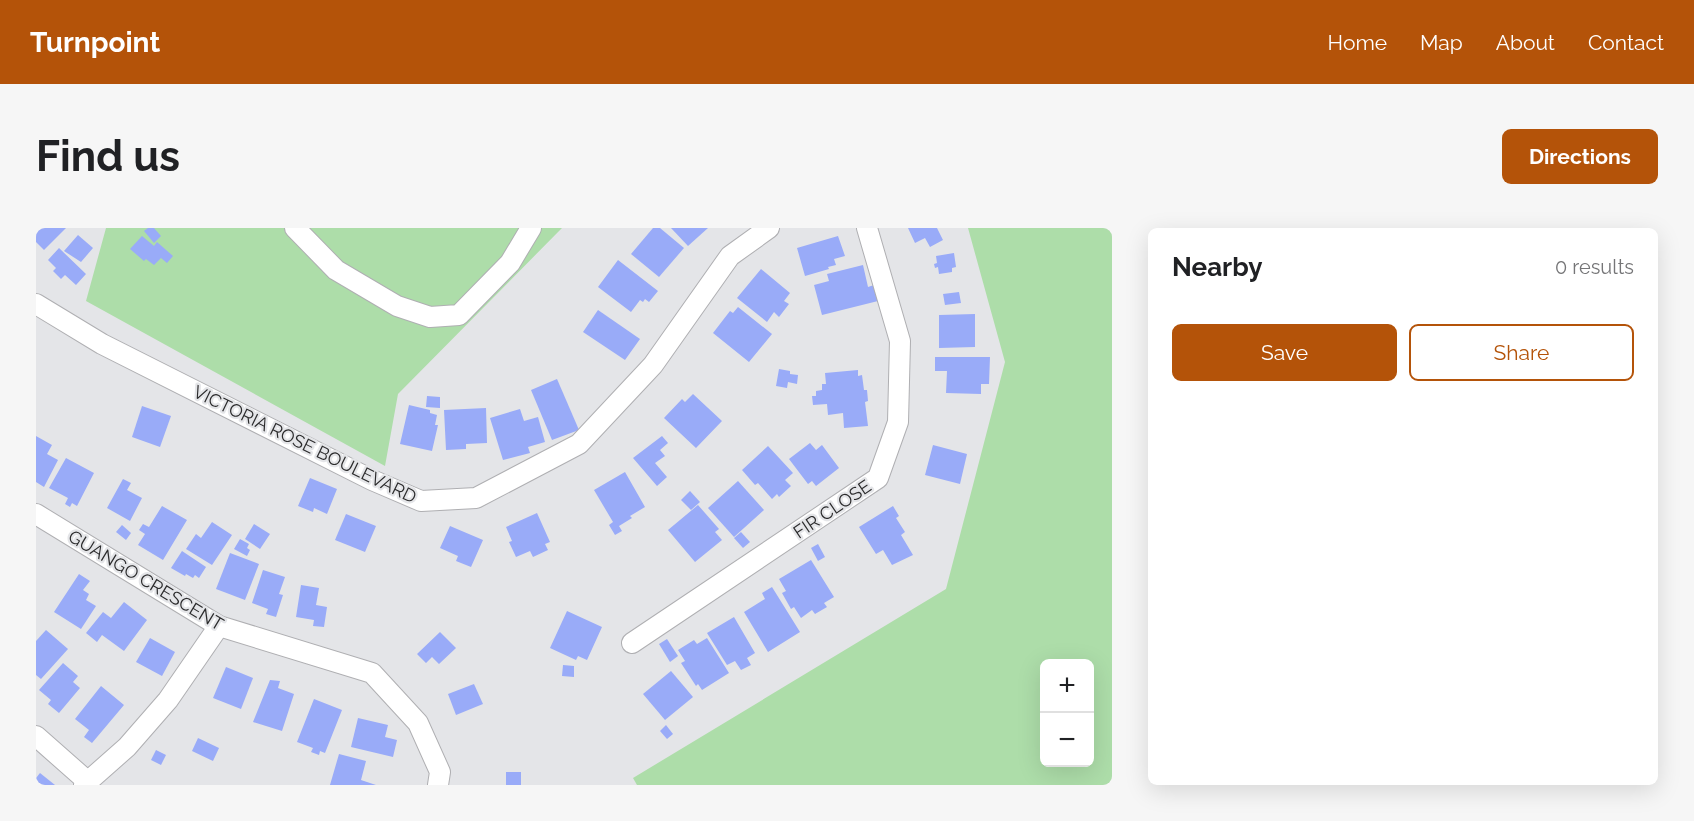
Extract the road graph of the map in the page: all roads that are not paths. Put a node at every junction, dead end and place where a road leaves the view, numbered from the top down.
1 (296, 228) edge
2 (531, 228) edge
3 (769, 228) edge
4 (867, 228) edge
5 (36, 303) edge
6 (36, 514) edge
7 (219, 626) junction
8 (632, 643) dead end
9 (36, 736) edge
10 (85, 783) edge
11 (438, 785) edge

1 - 2 street
3 - 5 street, VICTORIA ROSE BOULEVARD
4 - 8 street, FIR CLOSE
6 - 7 street, GUANGO CRESCENT
7 - 10 street
7 - 11 street, GUANGO CRESCENT
9 - 10 street

